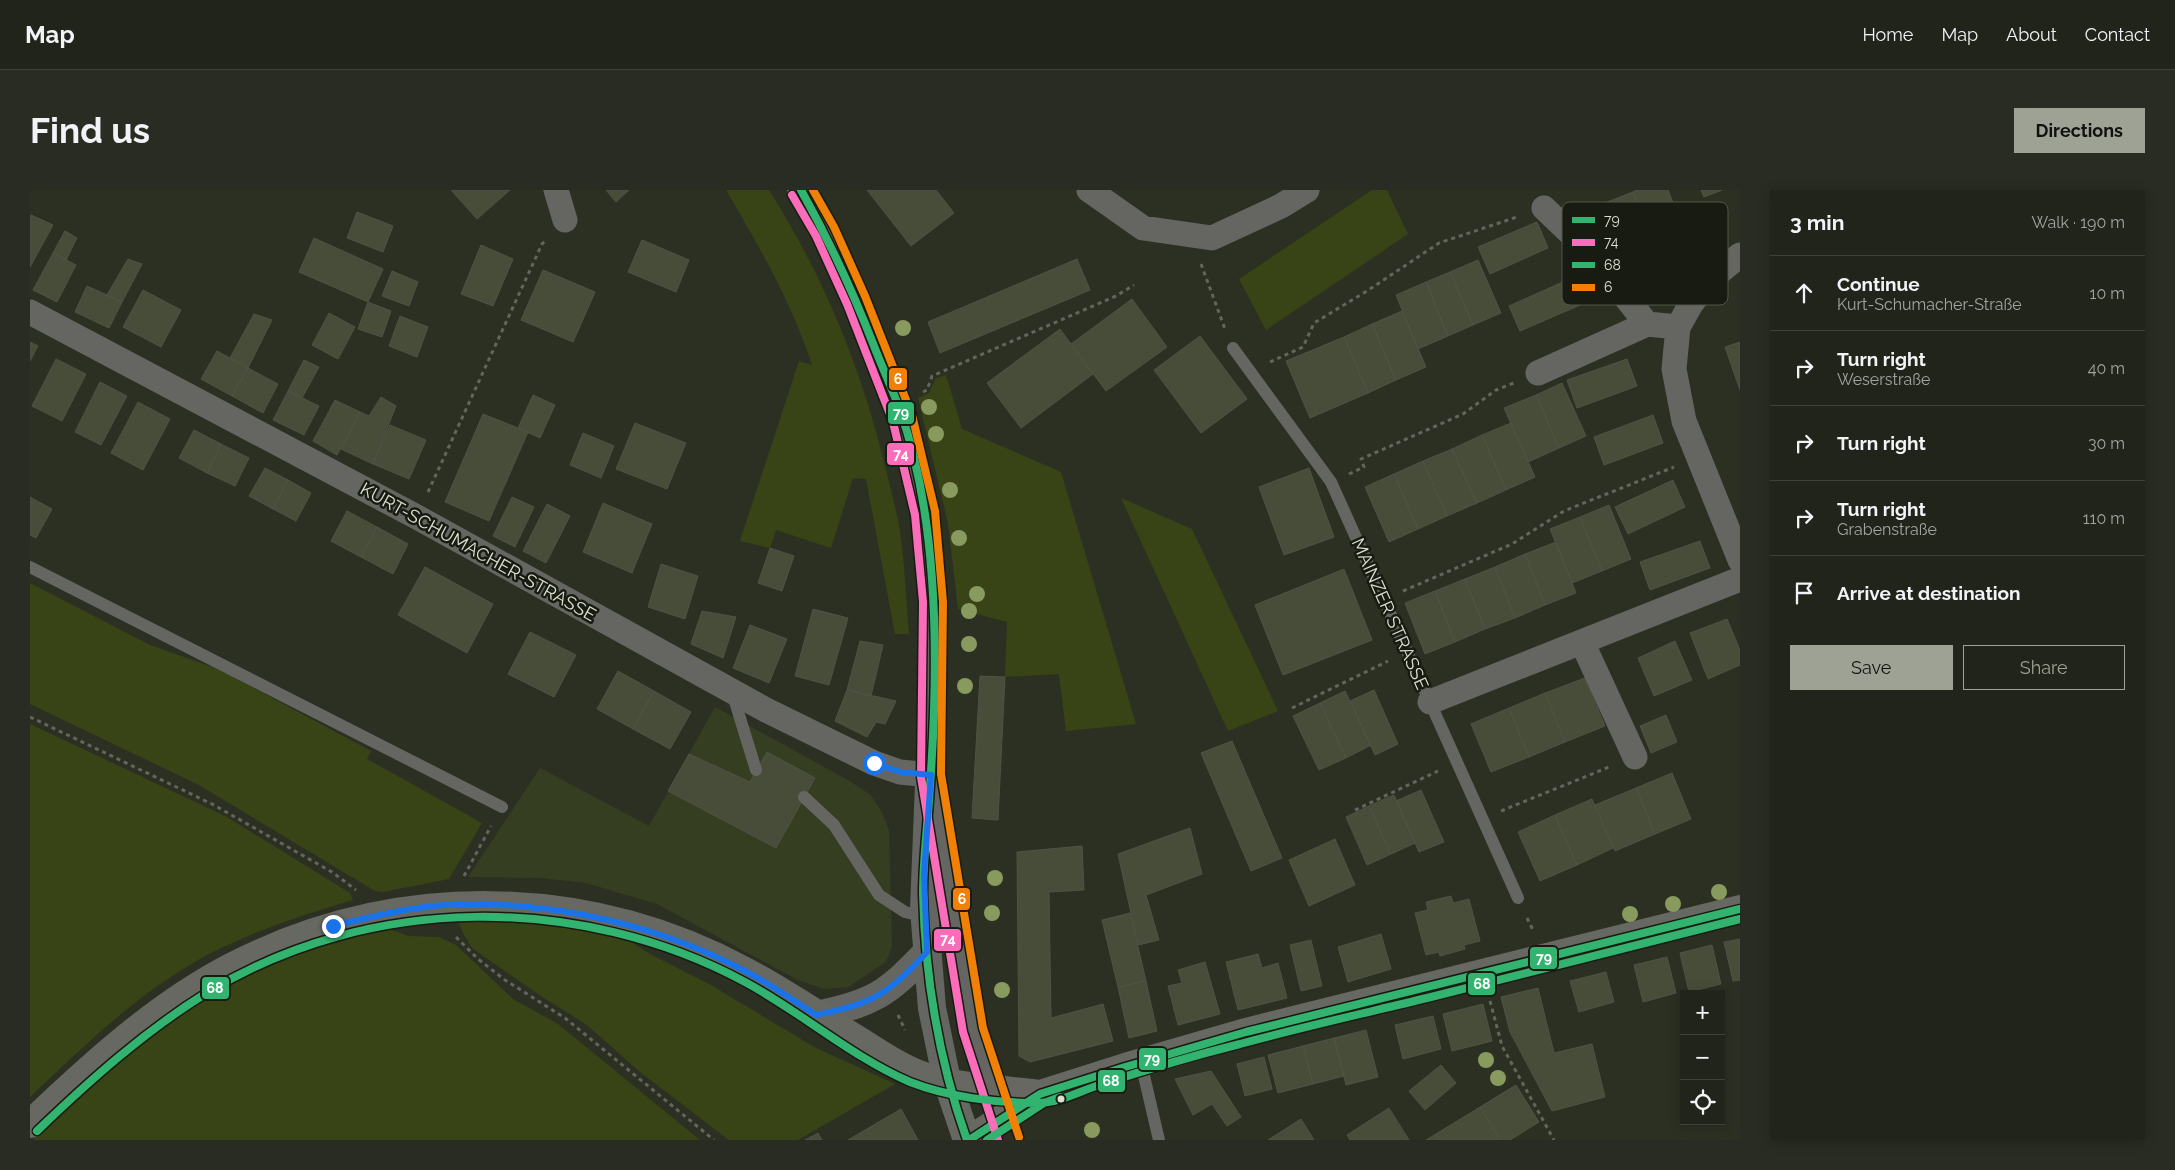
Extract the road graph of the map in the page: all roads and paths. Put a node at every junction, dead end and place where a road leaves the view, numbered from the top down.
1 (556, 190) edge
2 (801, 190) edge
3 (1090, 190) edge
4 (1307, 190) edge
5 (1544, 208) joint
6 (565, 220) joint
7 (1562, 225) edge
8 (1740, 255) edge
9 (1201, 263) dead end
10 (1728, 265) edge
11 (1134, 285) dead end
12 (1632, 305) edge
13 (1690, 305) edge
14 (30, 312) edge
15 (1647, 324) junction
16 (1678, 327) junction
17 (1233, 348) joint
18 (1249, 372) junction
19 (1538, 373) joint
20 (919, 394) dead end
21 (1366, 457) dead end
22 (1698, 458) junction
23 (414, 516) junction
24 (1735, 535) edge
25 (1740, 560) edge
26 (30, 567) edge
27 (1740, 578) edge
28 (1384, 599) junction
29 (1582, 642) junction
30 (1406, 651) junction
31 (732, 692) junction
32 (1430, 702) junction
33 (1292, 708) dead end
34 (30, 717) edge
35 (1635, 756) joint
36 (1457, 763) junction
37 (756, 770) dead end
38 (931, 775) junction
39 (804, 797) dead end
40 (502, 808) joint
41 (1355, 810) dead end
42 (1482, 818) junction
43 (464, 876) dead end
44 (362, 894) dead end
45 (1518, 898) dead end
46 (1740, 909) edge
47 (1524, 912) dead end
48 (926, 917) junction
49 (457, 937) dead end
50 (1536, 938) dead end
51 (927, 952) junction
52 (1483, 974) junction
53 (895, 1009) dead end
54 (816, 1015) junction
55 (907, 1037) dead end
56 (1141, 1063) junction
57 (947, 1081) junction
58 (990, 1088) junction
59 (1040, 1094) junction
60 (30, 1124) edge
61 (1005, 1130) edge
62 (714, 1140) edge
63 (968, 1140) edge
64 (1159, 1140) edge
65 (1554, 1140) edge

1 - 6 street
2 - 38 street
3 - 4 street
5 - 7 street
5 - 18 path
6 - 23 path
8 - 10 street
9 - 17 path
11 - 20 path
12 - 15 street
13 - 16 street
14 - 23 street, KURT-SCHUMACHER-STRASSE
15 - 16 street
15 - 19 street
16 - 22 street
17 - 18 lane, MAINZER STRASSE
18 - 28 lane, MAINZER STRASSE
19 - 21 path
22 - 24 street
22 - 28 path
23 - 31 street, KURT-SCHUMACHER-STRASSE
24 - 25 street
26 - 40 lane
27 - 29 street
28 - 30 lane, MAINZER STRASSE
29 - 32 street
29 - 35 street
30 - 32 lane, MAINZER STRASSE
30 - 33 path
31 - 37 lane
31 - 38 street, KURT-SCHUMACHER-STRASSE
32 - 36 lane, MAINZER STRASSE
34 - 44 path
35 - 42 path
36 - 41 path
36 - 42 lane, MAINZER STRASSE
38 - 48 street
38 - 58 street
39 - 48 lane
40 - 43 path
42 - 45 lane, MAINZER STRASSE
46 - 52 main road
47 - 50 path
48 - 51 street
49 - 62 path
51 - 54 street
51 - 57 street
52 - 56 main road
52 - 65 path
53 - 55 path
54 - 57 main road
54 - 60 main road
56 - 59 main road
56 - 64 lane
57 - 58 main road
57 - 63 main road
58 - 59 main road
58 - 61 main road
59 - 61 main road
61 - 63 main road

